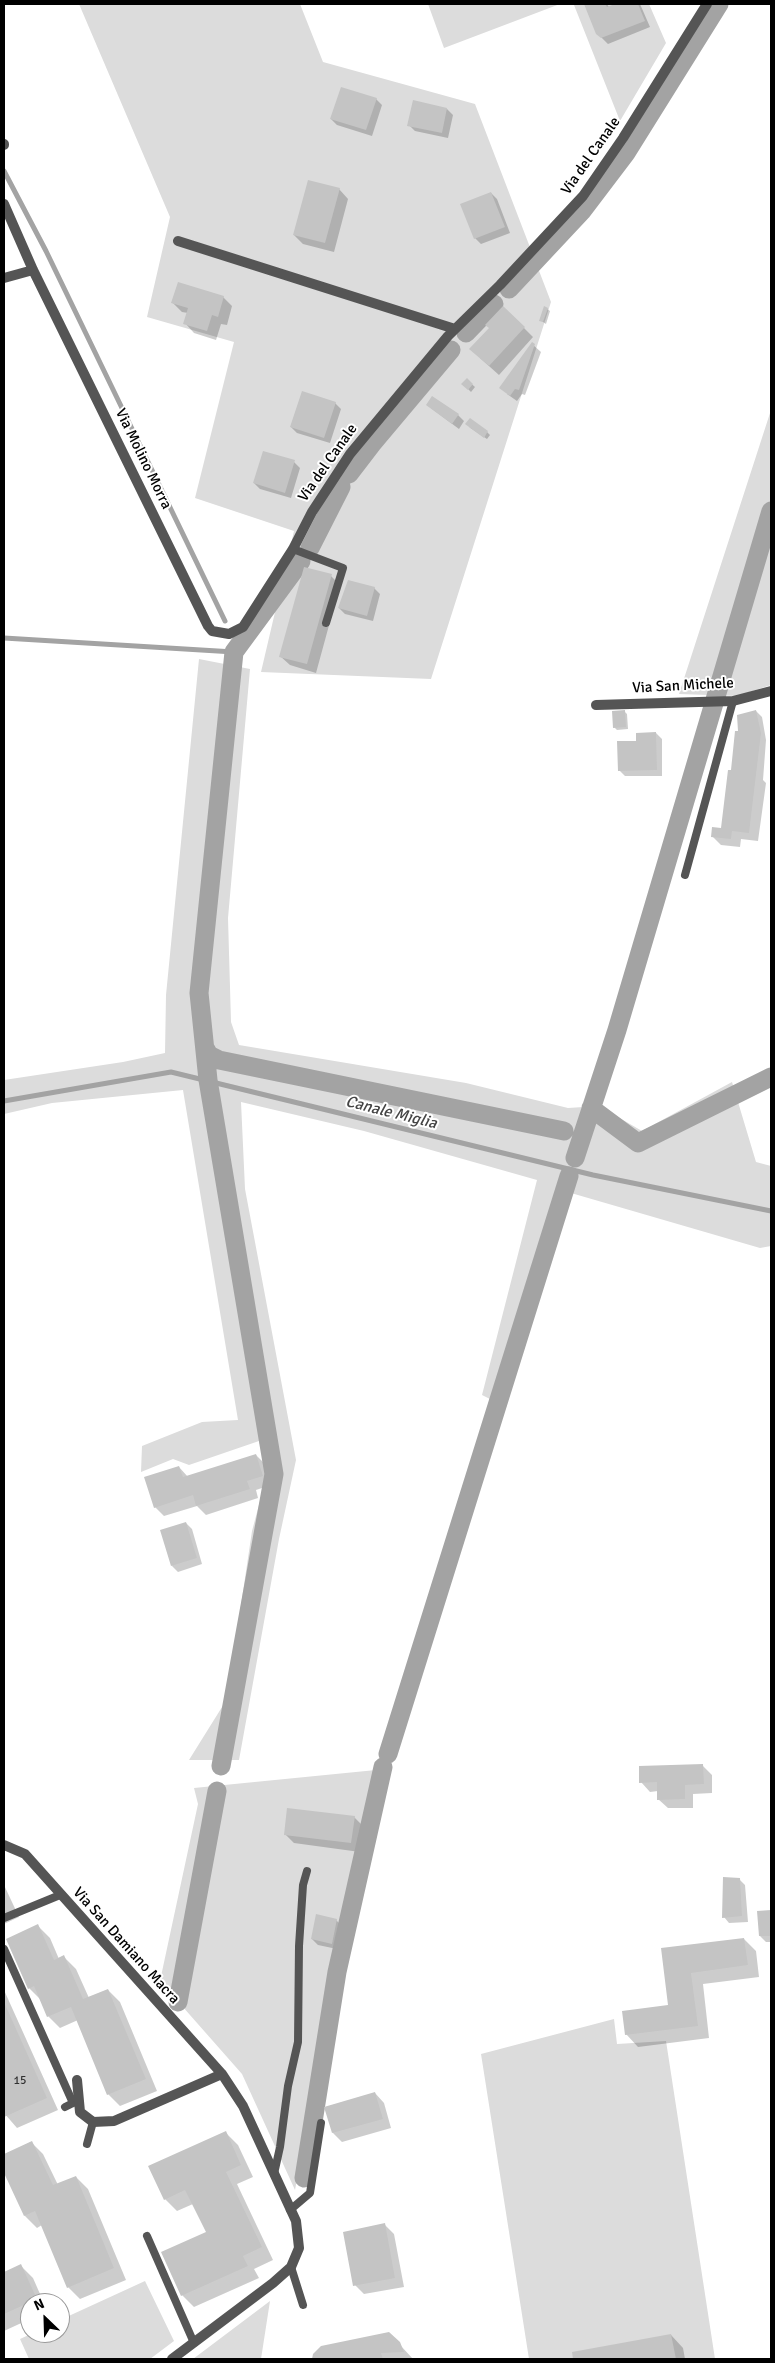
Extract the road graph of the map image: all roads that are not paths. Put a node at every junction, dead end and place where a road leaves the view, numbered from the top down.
1 (707, 4) edge
2 (4, 204) edge
3 (178, 241) dead end
4 (33, 270) junction
5 (4, 278) edge
6 (455, 329) junction
7 (292, 549) junction
8 (326, 623) dead end
9 (243, 627) joint
10 (771, 691) edge
11 (729, 701) junction
12 (596, 706) dead end
13 (685, 876) dead end
14 (4, 1845) edge
15 (307, 1870) dead end
16 (60, 1895) junction
17 (4, 1918) edge
18 (4, 1949) edge
19 (222, 2074) junction
20 (77, 2080) dead end
21 (76, 2102) junction
22 (65, 2107) dead end
23 (93, 2122) junction
24 (321, 2123) dead end
25 (87, 2144) dead end
26 (274, 2174) junction
27 (290, 2210) junction
28 (147, 2236) dead end
29 (291, 2267) junction
30 (302, 2305) dead end
31 (194, 2343) junction
32 (172, 2359) edge

1 - 6 street, Via del Canale
2 - 4 street, Via Molino Morra
3 - 6 street
4 - 5 street
4 - 9 street, Via Molino Morra
6 - 7 street, Via del Canale
7 - 8 lane
7 - 9 street, Via del Canale
10 - 11 street, Via San Michele
11 - 12 street, Via San Michele
11 - 13 lane
14 - 16 street, Via San Damiano Macra
15 - 26 lane
16 - 17 lane
16 - 19 street, Via San Damiano Macra
18 - 21 lane
19 - 23 street
19 - 26 street, Via San Damiano Macra
20 - 21 street
21 - 22 lane
21 - 23 street
23 - 25 lane
24 - 27 lane
26 - 27 street, Via San Damiano Macra
27 - 29 street, Via San Damiano Macra
28 - 31 lane
29 - 30 lane
29 - 31 street, Via San Damiano Macra
31 - 32 street, Via San Damiano Macra

